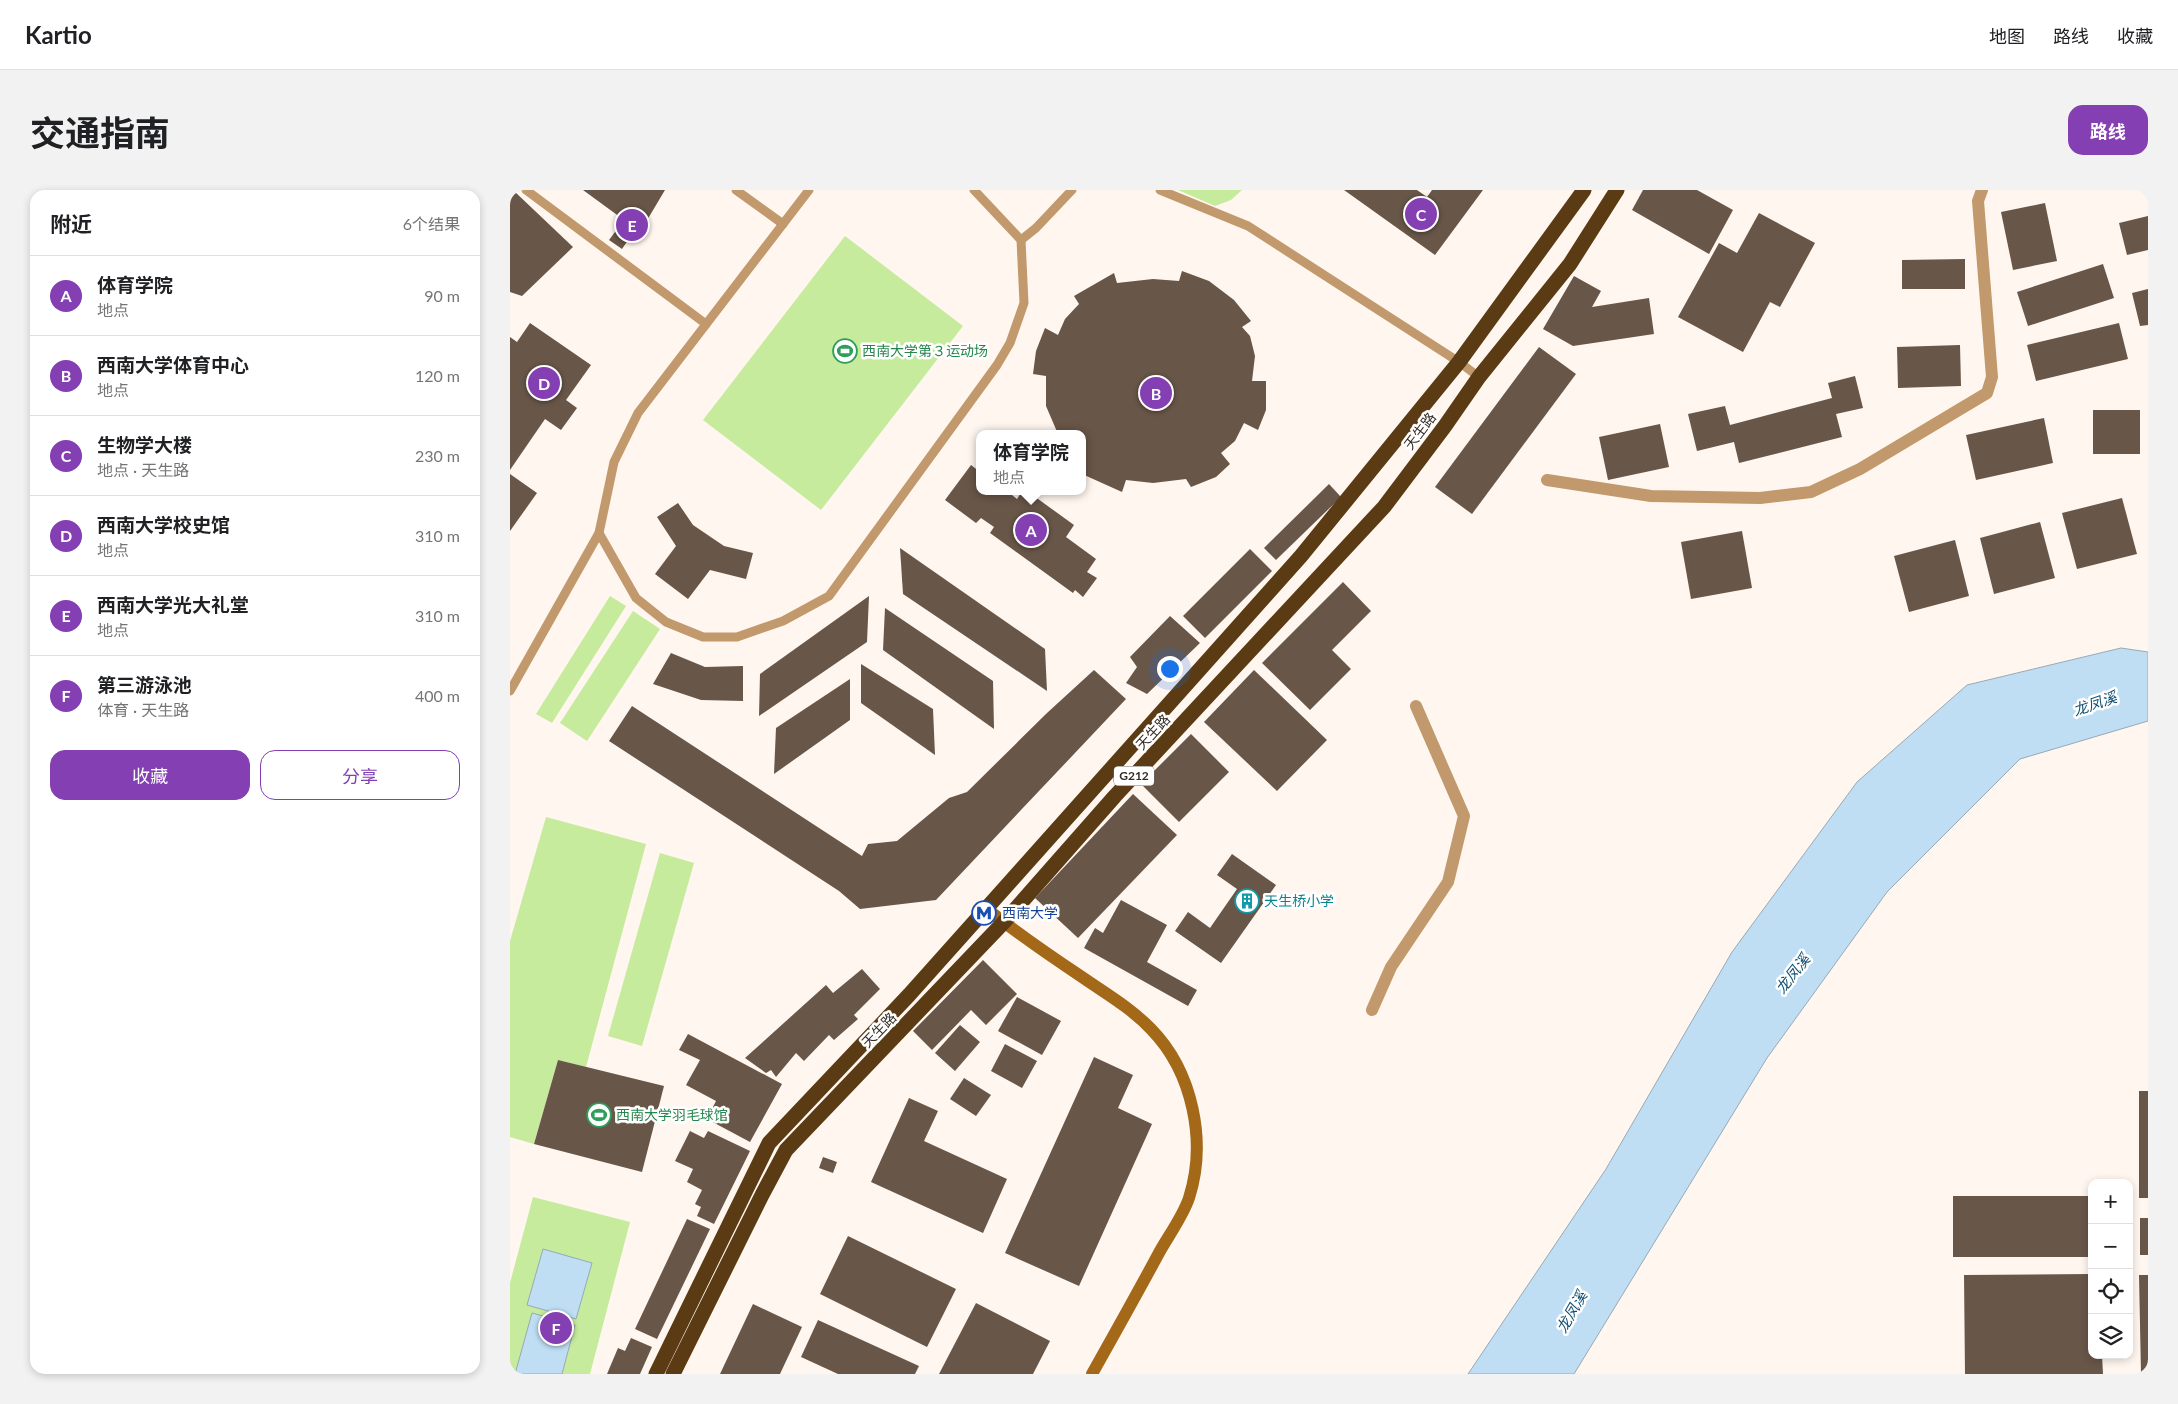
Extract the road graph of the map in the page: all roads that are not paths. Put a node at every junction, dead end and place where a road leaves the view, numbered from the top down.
1 (526, 190) edge
2 (736, 190) edge
3 (809, 190) edge
4 (974, 190) edge
5 (1072, 190) edge
6 (1160, 190) edge
7 (1584, 190) edge
8 (1617, 190) edge
9 (1982, 190) edge
10 (783, 224) junction
11 (1022, 240) junction
12 (706, 324) junction
13 (1459, 362) junction
14 (1479, 377) junction
15 (1547, 480) dead end
16 (599, 534) junction
17 (510, 691) edge
18 (1416, 706) dead end
19 (986, 909) junction
20 (1004, 922) junction
21 (1372, 1010) dead end
22 (656, 1374) edge
23 (673, 1374) edge
24 (1092, 1374) edge

1 - 12 lane
2 - 10 lane
3 - 10 lane
4 - 11 lane
5 - 11 lane
6 - 13 lane
7 - 13 highway, 天生路 / G212
8 - 14 highway, 天生路 / G212
9 - 15 street
10 - 12 lane
11 - 16 lane
12 - 16 lane
13 - 14 lane
13 - 19 highway, 天生路 / G212
14 - 20 highway, 天生路 / G212
16 - 17 lane
18 - 21 street
19 - 20 street
19 - 22 highway, 天生路 / G212
20 - 23 highway, 天生路 / G212
20 - 24 street

